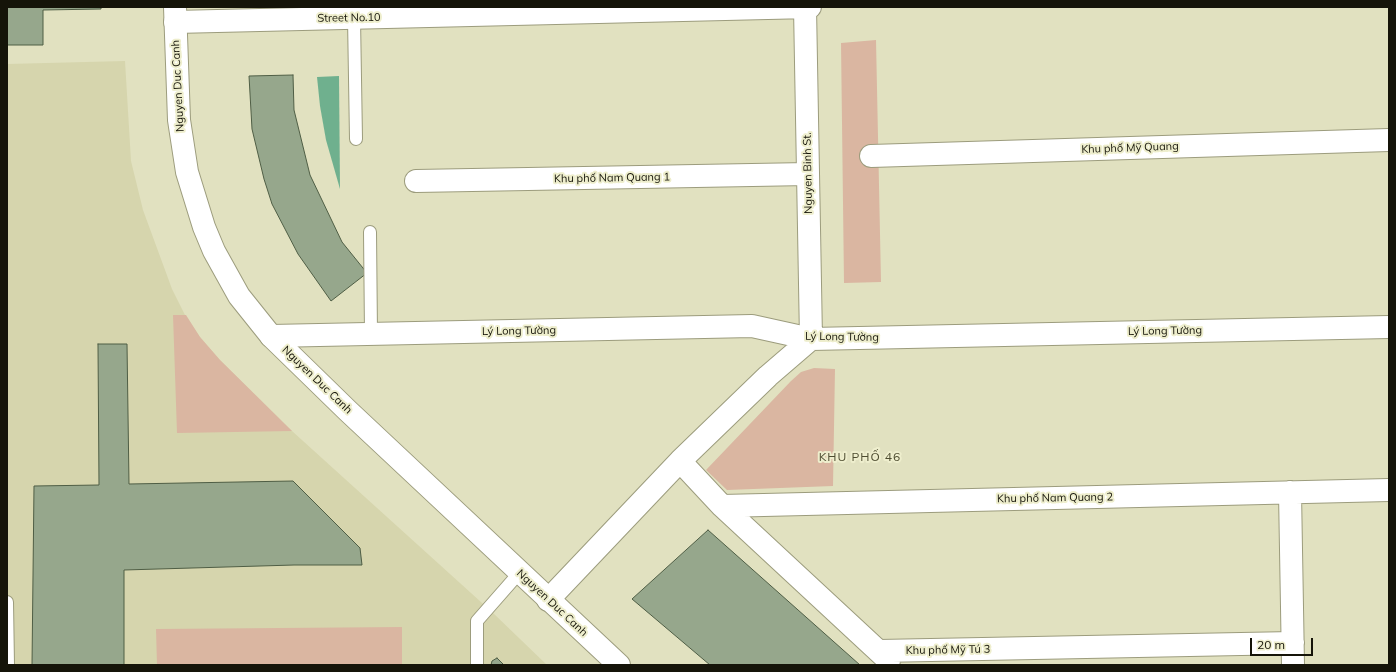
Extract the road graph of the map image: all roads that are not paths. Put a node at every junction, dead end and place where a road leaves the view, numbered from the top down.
1 (805, 7) edge
2 (810, 7) edge
3 (323, 13) edge
4 (175, 14) edge
5 (354, 18) junction
6 (356, 139) dead end
7 (1389, 140) edge
8 (871, 156) dead end
9 (808, 174) junction
10 (416, 181) dead end
11 (370, 232) dead end
12 (1389, 327) edge
13 (371, 334) junction
14 (271, 336) junction
15 (811, 339) junction
16 (680, 461) junction
17 (1389, 490) edge
18 (1290, 492) junction
19 (722, 506) junction
20 (520, 572) junction
21 (548, 600) junction
22 (7, 602) edge
23 (1293, 643) junction
24 (886, 658) edge
25 (8, 665) edge
26 (477, 665) edge
27 (619, 665) edge
28 (1293, 665) edge

1 - 2 street, Street No.10
1 - 5 street, Street No.10
1 - 9 street, Nguyen Binh St.
3 - 4 street, Street No.10
3 - 5 street, Street No.10
4 - 14 street, Nguyen Duc Canh
5 - 6 lane
7 - 8 street, Khu phố Mỹ Quang
9 - 10 street, Khu phố Nam Quang 1
9 - 15 street, Nguyen Binh St.
11 - 13 lane
12 - 15 street, Lý Long Tường
13 - 14 street, Lý Long Tường
13 - 15 street, Lý Long Tường
14 - 20 street, Nguyen Duc Canh
15 - 16 street
16 - 19 street, Khu phố Mỹ Tú 3
16 - 21 street
17 - 18 street, Khu phố Nam Quang 2
18 - 19 street, Khu phố Nam Quang 2
18 - 23 street
19 - 24 street, Khu phố Mỹ Tú 3
20 - 21 street, Nguyen Duc Canh
20 - 26 lane
21 - 27 street, Nguyen Duc Canh
22 - 25 lane
23 - 24 street, Khu phố Mỹ Tú 3
23 - 28 street

